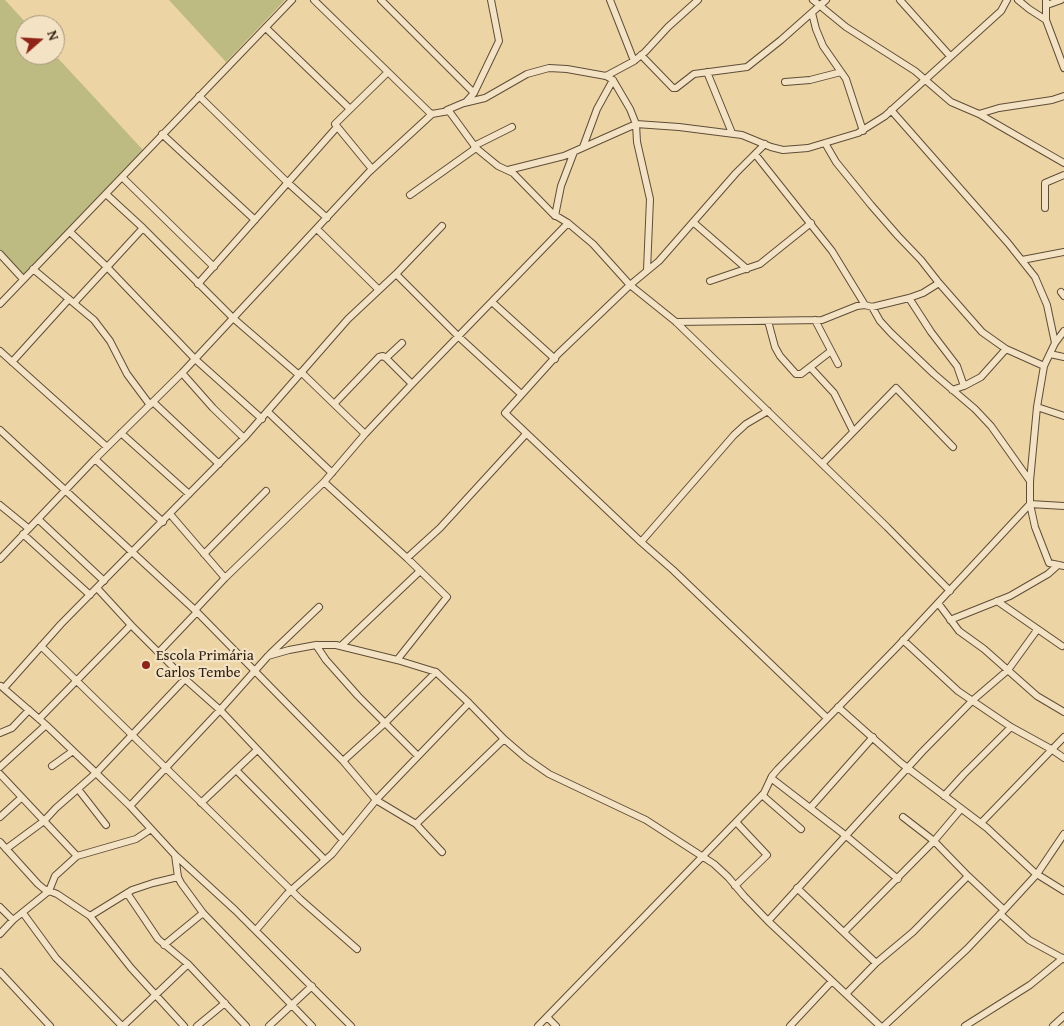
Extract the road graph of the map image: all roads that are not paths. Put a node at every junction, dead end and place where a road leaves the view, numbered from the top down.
1 (292, 0) edge
2 (314, 0) edge
3 (381, 0) edge
4 (491, 0) edge
5 (610, 0) edge
6 (698, 0) edge
7 (814, 0) edge
8 (826, 0) edge
9 (900, 0) edge
10 (1007, 0) edge
11 (1018, 0) edge
12 (1061, 0) edge
13 (1047, 2) edge
14 (820, 5) junction
15 (812, 13) junction
16 (1046, 20) junction
17 (266, 28) junction
18 (641, 55) junction
19 (950, 56) junction
20 (1062, 57) edge
21 (634, 61) junction
22 (1064, 68) edge
23 (388, 72) junction
24 (707, 72) junction
25 (841, 72) junction
26 (606, 76) junction
27 (925, 79) junction
28 (613, 80) junction
29 (785, 82) dead end
30 (474, 92) junction
31 (199, 96) junction
32 (1064, 96) edge
33 (464, 103) junction
34 (350, 109) junction
35 (447, 110) junction
36 (891, 110) junction
37 (432, 114) junction
38 (980, 114) junction
39 (636, 124) junction
40 (338, 127) junction
41 (512, 127) dead end
42 (863, 131) junction
43 (732, 133) junction
44 (162, 134) junction
45 (765, 144) junction
46 (825, 144) junction
47 (475, 147) junction
48 (584, 147) junction
49 (574, 152) junction
50 (755, 154) junction
51 (1064, 163) edge
52 (372, 169) junction
53 (508, 170) junction
54 (1064, 175) edge
55 (122, 176) junction
56 (287, 182) junction
57 (106, 194) junction
58 (410, 194) dead end
59 (1045, 208) dead end
60 (555, 216) junction
61 (327, 218) junction
62 (254, 220) junction
63 (693, 222) junction
64 (568, 223) junction
65 (811, 223) junction
66 (442, 226) dead end
67 (143, 228) junction
68 (317, 229) junction
69 (70, 232) junction
70 (1064, 252) edge
71 (0, 254) edge
72 (1022, 260) junction
73 (214, 267) junction
74 (107, 268) junction
75 (33, 269) junction
76 (747, 269) junction
77 (647, 270) junction
78 (396, 274) junction
79 (23, 279) junction
80 (710, 281) dead end
81 (939, 283) junction
82 (198, 284) junction
83 (630, 285) junction
84 (379, 290) junction
85 (909, 298) junction
86 (72, 301) junction
87 (492, 302) junction
88 (0, 304) edge
89 (868, 306) junction
90 (233, 318) junction
91 (816, 320) junction
92 (768, 321) junction
93 (676, 322) junction
94 (1064, 331) edge
95 (459, 337) junction
96 (1055, 343) junction
97 (402, 344) dead end
98 (1006, 349) junction
99 (0, 351) edge
100 (831, 351) junction
101 (1050, 354) junction
102 (386, 358) junction
103 (1064, 358) edge
104 (195, 359) junction
105 (554, 359) junction
106 (12, 362) junction
107 (838, 364) dead end
108 (1044, 366) junction
109 (810, 367) junction
110 (182, 373) junction
111 (300, 373) junction
112 (412, 384) junction
113 (964, 386) junction
114 (952, 390) junction
115 (521, 394) junction
116 (335, 403) junction
117 (152, 404) junction
118 (1037, 407) junction
119 (768, 411) junction
120 (268, 412) junction
121 (1064, 416) edge
122 (262, 419) junction
123 (0, 430) edge
124 (853, 431) junction
125 (121, 433) junction
126 (365, 434) junction
127 (526, 434) junction
128 (244, 438) junction
129 (107, 447) junction
130 (953, 448) dead end
131 (95, 459) junction
132 (219, 464) junction
133 (822, 464) junction
134 (332, 473) junction
135 (1030, 481) junction
136 (324, 482) junction
137 (66, 491) junction
138 (266, 491) dead end
139 (189, 494) junction
140 (1030, 504) junction
141 (0, 505) edge
142 (1064, 506) edge
143 (170, 514) junction
144 (38, 518) junction
145 (163, 522) junction
146 (25, 531) junction
147 (641, 542) junction
148 (132, 553) junction
149 (204, 554) junction
150 (407, 558) junction
151 (0, 559) edge
152 (1061, 566) edge
153 (420, 571) junction
154 (224, 578) junction
155 (104, 581) junction
156 (97, 588) junction
157 (950, 591) junction
158 (90, 595) junction
159 (997, 601) junction
160 (938, 603) junction
161 (319, 607) dead end
162 (196, 611) junction
163 (950, 620) junction
164 (131, 625) junction
165 (1038, 630) junction
166 (903, 640) junction
167 (316, 645) junction
168 (41, 646) junction
169 (341, 646) junction
170 (1062, 646) dead end
171 (158, 652) junction
172 (268, 656) junction
173 (397, 660) junction
174 (1008, 670) junction
175 (256, 671) junction
176 (436, 672) junction
177 (185, 679) junction
178 (76, 681) junction
179 (2, 687) edge
180 (973, 700) junction
181 (470, 703) junction
182 (838, 707) junction
183 (29, 710) junction
184 (220, 710) junction
185 (1064, 712) edge
186 (827, 718) junction
187 (39, 719) junction
188 (386, 722) junction
189 (46, 725) junction
190 (1011, 727) junction
191 (0, 733) edge
192 (132, 735) junction
193 (873, 737) junction
194 (1064, 737) edge
195 (504, 739) junction
196 (1051, 749) junction
197 (257, 750) junction
198 (74, 752) junction
199 (418, 756) junction
200 (1064, 758) edge
201 (342, 761) junction
202 (52, 766) dead end
203 (0, 767) edge
204 (166, 768) junction
205 (908, 768) junction
206 (236, 770) junction
207 (96, 773) junction
208 (0, 774) edge
209 (771, 778) junction
210 (78, 789) junction
211 (762, 795) junction
212 (944, 796) junction
213 (21, 798) junction
214 (376, 800) junction
215 (201, 803) junction
216 (130, 806) junction
217 (811, 807) junction
218 (961, 809) junction
219 (903, 816) dead end
220 (0, 817) edge
221 (44, 821) junction
222 (736, 822) junction
223 (106, 824) dead end
224 (416, 824) junction
225 (981, 824) junction
226 (151, 828) junction
227 (801, 829) dead end
228 (1064, 834) edge
229 (845, 835) junction
230 (343, 840) junction
231 (934, 841) junction
232 (0, 842) edge
233 (6, 849) junction
234 (442, 852) dead end
235 (175, 855) junction
236 (77, 856) junction
237 (703, 856) junction
238 (325, 860) junction
239 (1037, 874) junction
240 (968, 876) junction
241 (178, 877) junction
242 (898, 879) junction
243 (735, 886) junction
244 (797, 888) junction
245 (49, 891) junction
246 (292, 891) junction
247 (1064, 891) edge
248 (127, 893) junction
249 (0, 906) edge
250 (1002, 912) junction
251 (23, 913) junction
252 (203, 914) junction
253 (90, 916) junction
254 (13, 920) junction
255 (768, 920) junction
256 (256, 930) junction
257 (844, 932) junction
258 (0, 934) edge
259 (164, 945) junction
260 (357, 949) dead end
261 (1063, 959) edge
262 (876, 963) junction
263 (188, 964) junction
264 (0, 972) edge
265 (832, 981) junction
266 (312, 986) junction
267 (846, 994) junction
268 (156, 995) junction
269 (225, 1003) junction
270 (290, 1005) junction
271 (1064, 1016) edge
272 (547, 1017) junction
273 (879, 1025) edge
274 (50, 1026) edge
275 (122, 1026) edge
276 (184, 1026) edge
277 (197, 1026) edge
278 (246, 1026) edge
279 (269, 1026) edge
280 (312, 1026) edge
281 (351, 1026) edge
282 (538, 1026) edge
283 (556, 1026) edge
284 (790, 1026) edge
285 (965, 1026) edge
286 (1052, 1026) edge

1 - 17 street
2 - 23 street
3 - 30 street
4 - 30 street
5 - 21 street
6 - 18 street
7 - 14 street
8 - 14 street
9 - 19 street
10 - 19 street
11 - 16 street
12 - 13 street
13 - 16 street
14 - 15 street
14 - 27 street
15 - 24 street
15 - 25 street
16 - 20 street
17 - 31 street
17 - 34 street
18 - 21 street
18 - 24 street
19 - 27 street
20 - 22 street
21 - 26 street
23 - 34 street
23 - 37 street
24 - 43 street
25 - 29 street
25 - 42 street
26 - 28 street
26 - 33 street
27 - 36 street
27 - 38 street
28 - 39 street
28 - 48 street
30 - 33 street
31 - 44 street
31 - 56 street
32 - 38 street
33 - 35 street
34 - 40 street
35 - 37 street
35 - 47 street
36 - 42 street
36 - 72 street
37 - 52 street
38 - 51 street
39 - 43 street
39 - 48 street
39 - 77 street
40 - 52 street
40 - 56 street
41 - 47 street
42 - 46 street
43 - 45 street
44 - 55 street
44 - 62 street
45 - 46 street
45 - 50 street
46 - 81 street
47 - 53 street
47 - 58 street
48 - 49 street
49 - 53 street
49 - 60 street
50 - 63 street
50 - 65 street
52 - 61 street
53 - 60 street
54 - 59 street
55 - 57 street
55 - 73 street
56 - 61 street
56 - 62 street
57 - 67 street
57 - 69 street
60 - 64 street
61 - 68 street
62 - 73 street
63 - 76 street
63 - 77 street
64 - 83 street
64 - 87 street
65 - 76 street
65 - 89 street
66 - 78 street
67 - 74 street
67 - 82 street
68 - 84 street
68 - 90 street
69 - 74 street
69 - 75 street
70 - 72 street
71 - 79 street
72 - 96 street
73 - 82 street
74 - 86 street
74 - 104 street
75 - 79 street
75 - 86 street
76 - 80 street
77 - 83 street
78 - 84 street
78 - 95 street
79 - 88 street
81 - 85 street
81 - 98 street
82 - 90 street
83 - 93 street
83 - 105 street
84 - 111 street
85 - 89 street
85 - 113 street
86 - 106 street
86 - 117 street
87 - 95 street
87 - 105 street
89 - 91 street
89 - 114 street
90 - 104 street
90 - 111 street
91 - 92 street
91 - 100 street
92 - 93 street
92 - 109 street
93 - 119 street
94 - 96 street
95 - 112 street
95 - 115 street
96 - 101 street
97 - 102 street
98 - 108 street
98 - 113 street
99 - 106 street
100 - 107 street
100 - 109 street
101 - 103 street
101 - 108 street
102 - 112 street
102 - 116 street
104 - 110 street
104 - 122 street
105 - 115 street
106 - 129 street
108 - 118 street
109 - 124 street
110 - 117 street
110 - 128 street
111 - 116 street
111 - 120 street
112 - 126 street
113 - 114 street
114 - 135 street
115 - 127 street
116 - 126 street
117 - 125 street
117 - 132 street
118 - 121 street
118 - 135 street
119 - 133 street
119 - 147 street
120 - 122 street
120 - 134 street
122 - 128 street
123 - 137 street
124 - 130 street
124 - 133 street
125 - 129 street
125 - 139 street
126 - 134 street
127 - 147 street
127 - 150 street
128 - 132 street
129 - 131 street
131 - 137 street
131 - 145 street
132 - 139 street
133 - 157 street
134 - 136 street
135 - 140 street
136 - 150 street
136 - 154 street
137 - 144 street
137 - 148 street
138 - 149 street
139 - 143 street
140 - 142 street
140 - 152 street
140 - 157 street
141 - 146 street
143 - 145 street
143 - 149 street
144 - 146 street
144 - 155 street
145 - 148 street
146 - 151 street
146 - 158 street
147 - 186 street
148 - 155 street
148 - 162 street
149 - 154 street
150 - 153 street
152 - 159 street
153 - 169 street
153 - 173 street
154 - 162 street
155 - 156 street
156 - 158 street
156 - 164 street
157 - 160 street
158 - 168 street
159 - 163 street
159 - 165 street
160 - 163 street
160 - 166 street
161 - 172 street
162 - 171 street
162 - 175 street
163 - 174 street
164 - 171 street
164 - 178 street
165 - 170 street
165 - 174 street
166 - 180 street
166 - 182 street
167 - 169 street
167 - 172 street
167 - 188 street
168 - 178 street
168 - 179 street
169 - 173 street
171 - 177 street
172 - 175 street
173 - 176 street
174 - 180 street
174 - 185 street
175 - 184 street
175 - 201 street
176 - 181 street
176 - 188 street
177 - 184 street
177 - 192 street
178 - 187 street
178 - 192 street
179 - 183 street
180 - 190 street
180 - 205 street
181 - 195 street
181 - 199 street
182 - 186 street
182 - 193 street
183 - 187 street
183 - 191 street
184 - 197 street
184 - 204 street
186 - 209 street
187 - 189 street
188 - 199 street
188 - 201 street
189 - 198 street
189 - 203 street
190 - 196 street
190 - 212 street
192 - 204 street
192 - 207 street
193 - 205 street
193 - 217 street
194 - 196 street
195 - 224 street
195 - 237 street
196 - 200 street
196 - 225 street
197 - 206 street
197 - 230 street
198 - 202 street
198 - 207 street
199 - 214 street
201 - 214 street
204 - 215 street
204 - 216 street
205 - 212 street
205 - 229 street
206 - 215 street
206 - 238 street
207 - 210 street
207 - 216 street
208 - 213 street
209 - 211 street
209 - 217 street
210 - 221 street
210 - 223 street
211 - 222 street
211 - 227 street
212 - 218 street
213 - 220 street
213 - 221 street
214 - 224 street
214 - 230 street
215 - 246 street
216 - 226 street
217 - 229 street
218 - 225 street
218 - 231 street
219 - 231 street
221 - 233 street
221 - 236 street
222 - 237 street
222 - 243 street
224 - 234 street
225 - 239 street
226 - 235 street
226 - 236 street
228 - 239 street
229 - 242 street
229 - 244 street
230 - 238 street
231 - 240 street
231 - 242 street
232 - 233 street
233 - 245 street
235 - 241 street
235 - 256 street
236 - 245 street
237 - 243 street
237 - 272 street
238 - 246 street
239 - 247 street
239 - 250 street
240 - 250 street
240 - 262 street
241 - 248 street
241 - 252 street
242 - 257 street
243 - 255 street
244 - 255 street
244 - 257 street
245 - 251 street
245 - 253 street
246 - 256 street
246 - 260 street
248 - 253 street
248 - 259 street
249 - 254 street
250 - 261 street
250 - 273 street
251 - 254 street
251 - 275 street
252 - 259 street
252 - 270 street
253 - 268 street
254 - 258 street
255 - 265 street
256 - 266 street
257 - 262 street
259 - 263 street
261 - 285 street
262 - 267 street
263 - 268 street
263 - 269 street
264 - 274 street
265 - 267 street
265 - 284 street
266 - 270 street
266 - 281 street
267 - 273 street
268 - 275 street
268 - 276 street
269 - 277 street
269 - 278 street
270 - 279 street
270 - 280 street
271 - 286 street
272 - 282 street
272 - 283 street

